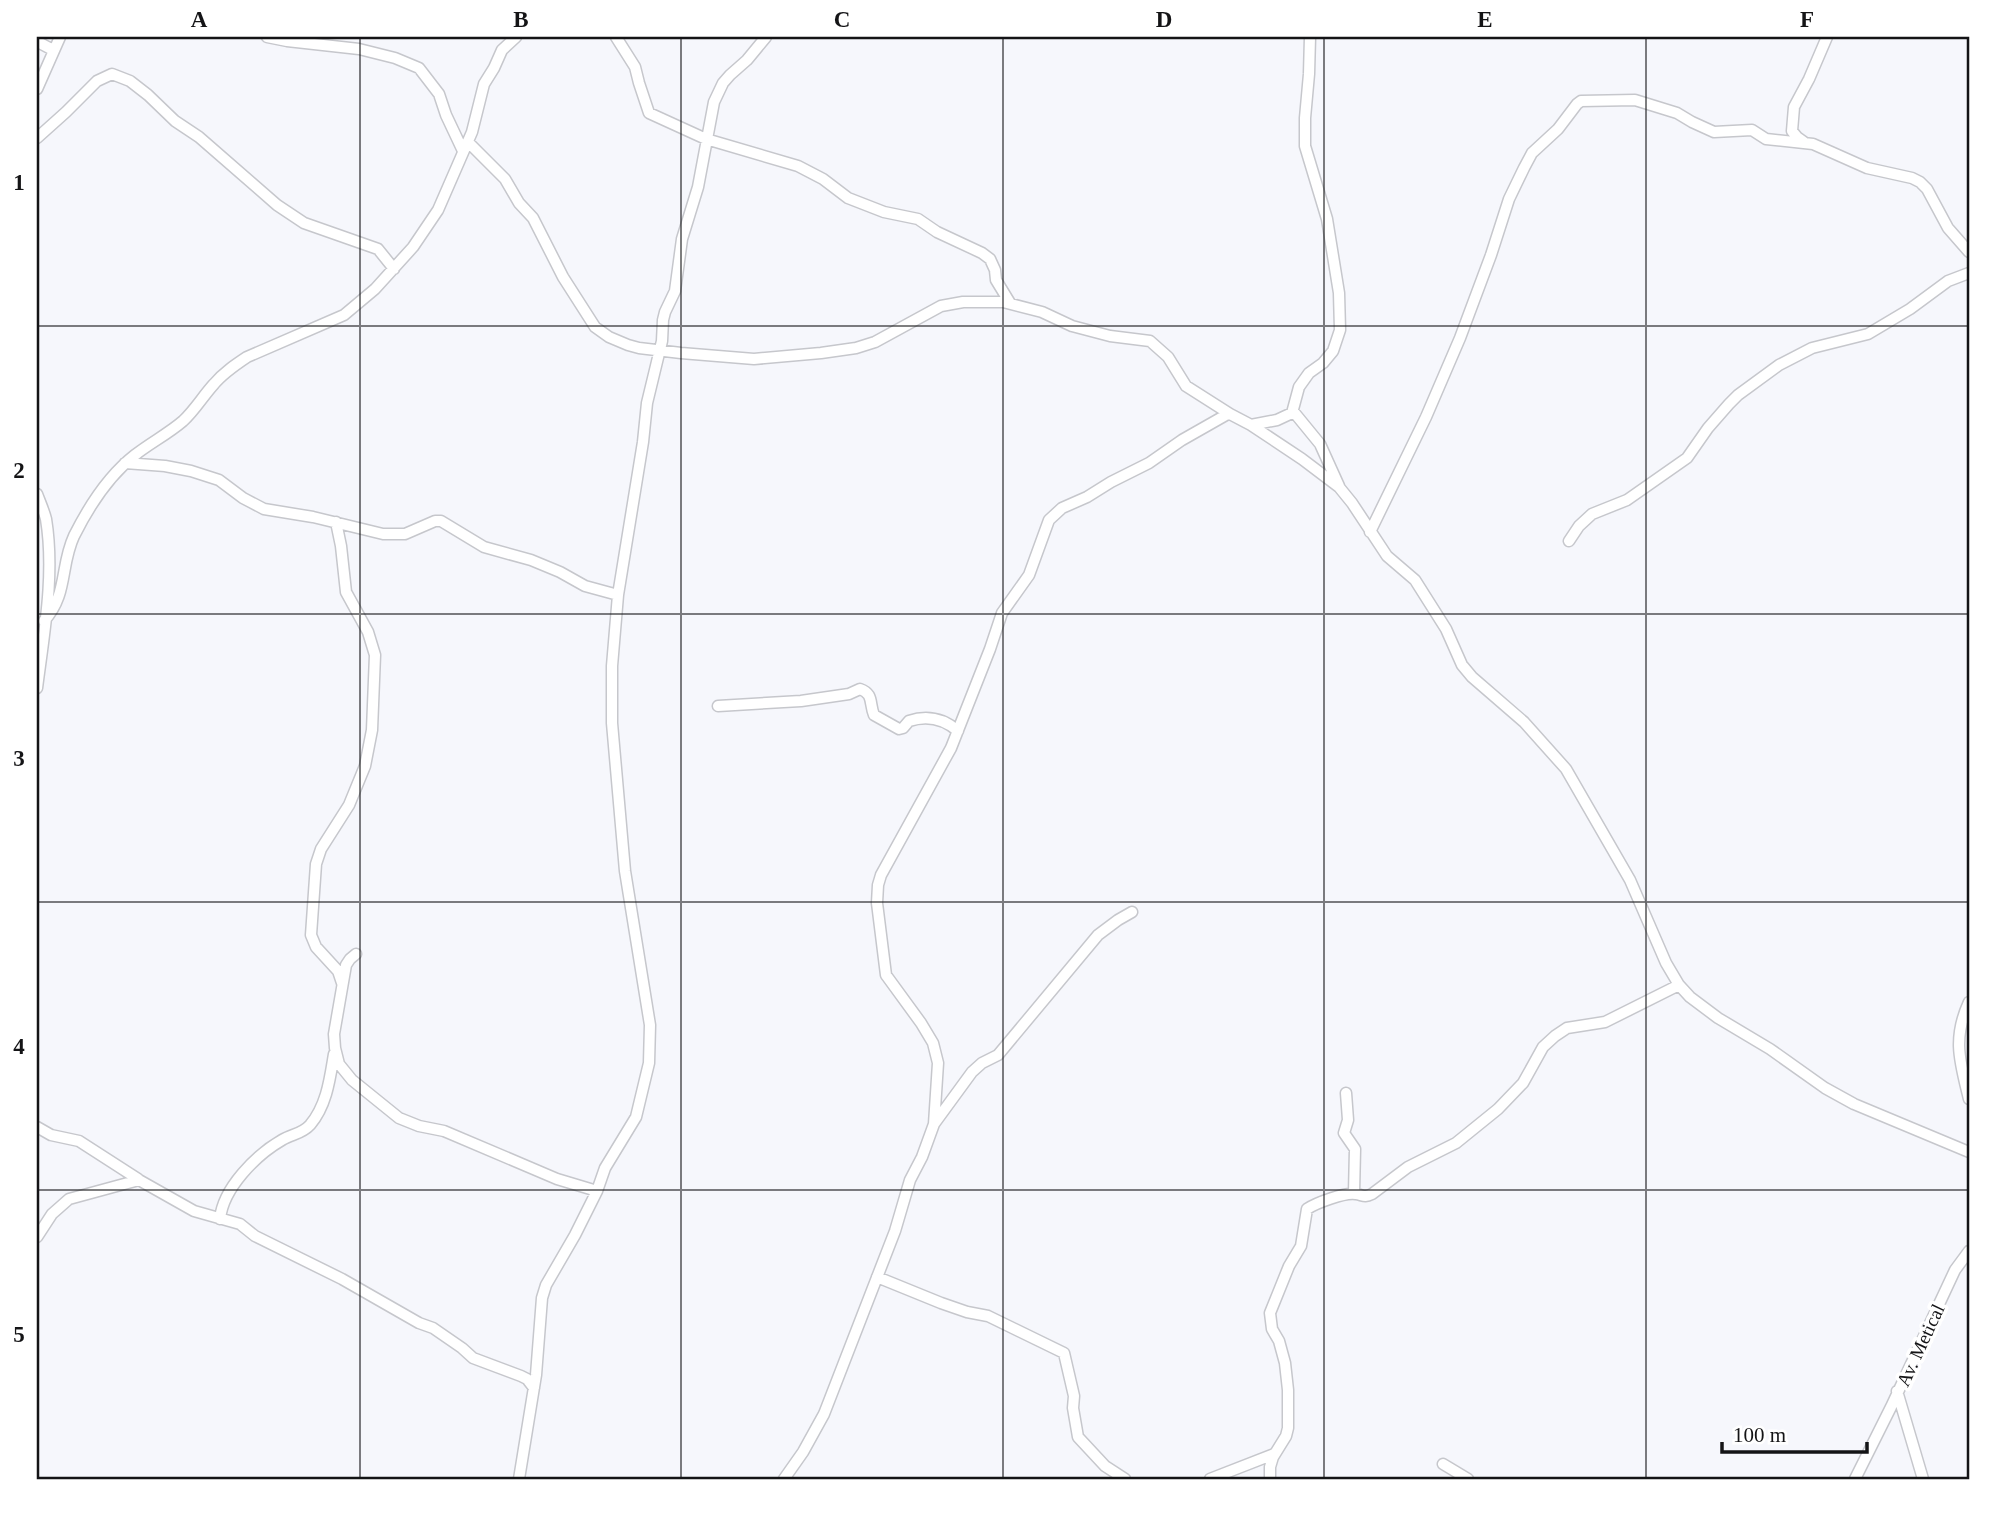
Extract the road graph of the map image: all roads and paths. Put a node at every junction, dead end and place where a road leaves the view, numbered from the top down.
1 (46, 37) edge
2 (60, 37) edge
3 (267, 37) edge
4 (516, 37) edge
5 (766, 37) edge
6 (1310, 37) edge
7 (1826, 37) edge
8 (619, 38) edge
9 (37, 42) edge
10 (53, 50) junction
11 (37, 89) edge
12 (37, 138) edge
13 (706, 139) junction
14 (1806, 143) junction
15 (466, 147) junction
16 (1969, 252) edge
17 (394, 269) junction
18 (1969, 273) edge
19 (1010, 303) junction
20 (660, 350) junction
21 (1293, 411) junction
22 (1230, 414) junction
23 (1251, 425) junction
24 (125, 463) junction
25 (1339, 487) junction
26 (37, 494) edge
27 (336, 522) junction
28 (1370, 532) junction
29 (1569, 541) dead end
30 (618, 595) junction
31 (44, 621) junction
32 (37, 688) edge
33 (718, 706) dead end
34 (958, 732) junction
35 (1132, 912) dead end
36 (356, 954) dead end
37 (342, 983) junction
38 (1679, 985) junction
39 (1969, 1002) edge
40 (335, 1048) junction
41 (1346, 1093) dead end
42 (1969, 1099) edge
43 (934, 1124) junction
44 (37, 1127) edge
45 (1969, 1153) edge
46 (138, 1179) junction
47 (597, 1191) junction
48 (1354, 1193) junction
49 (220, 1219) junction
50 (37, 1237) edge
51 (1969, 1251) edge
52 (877, 1276) junction
53 (534, 1388) junction
54 (1897, 1391) junction
55 (1274, 1454) junction
56 (1443, 1464) dead end
57 (519, 1479) edge
58 (784, 1479) edge
59 (1125, 1479) edge
60 (1210, 1479) edge
61 (1270, 1479) edge
62 (1468, 1479) edge
63 (1855, 1479) edge
64 (1923, 1479) edge

1 - 9 street
2 - 10 street
3 - 15 street
4 - 15 street
5 - 13 street
6 - 21 street
7 - 14 street
8 - 13 street
9 - 10 street
10 - 11 street
12 - 17 street
13 - 19 street
13 - 20 street
14 - 16 street
14 - 28 street
15 - 17 street
15 - 20 street
17 - 24 street
18 - 29 street
19 - 20 street
19 - 22 street
20 - 30 street
21 - 23 street
21 - 25 street
22 - 23 street
22 - 34 street
23 - 25 street
24 - 27 street
24 - 31 street
25 - 28 street
26 - 31 street
27 - 30 street
27 - 37 street
28 - 38 street
30 - 47 street
31 - 32 street
33 - 34 street
34 - 43 street
35 - 43 street
36 - 37 street
37 - 40 street
38 - 45 street
38 - 48 street
39 - 42 street
40 - 47 street
40 - 49 street
41 - 48 street
43 - 52 street
44 - 46 street
46 - 49 street
46 - 50 street
47 - 53 street
48 - 55 street
49 - 53 street
51 - 54 street, Av. Metical
52 - 58 street
52 - 59 street
53 - 57 street
54 - 63 street, Av. Metical
54 - 64 street
55 - 60 street
55 - 61 street
56 - 62 street

